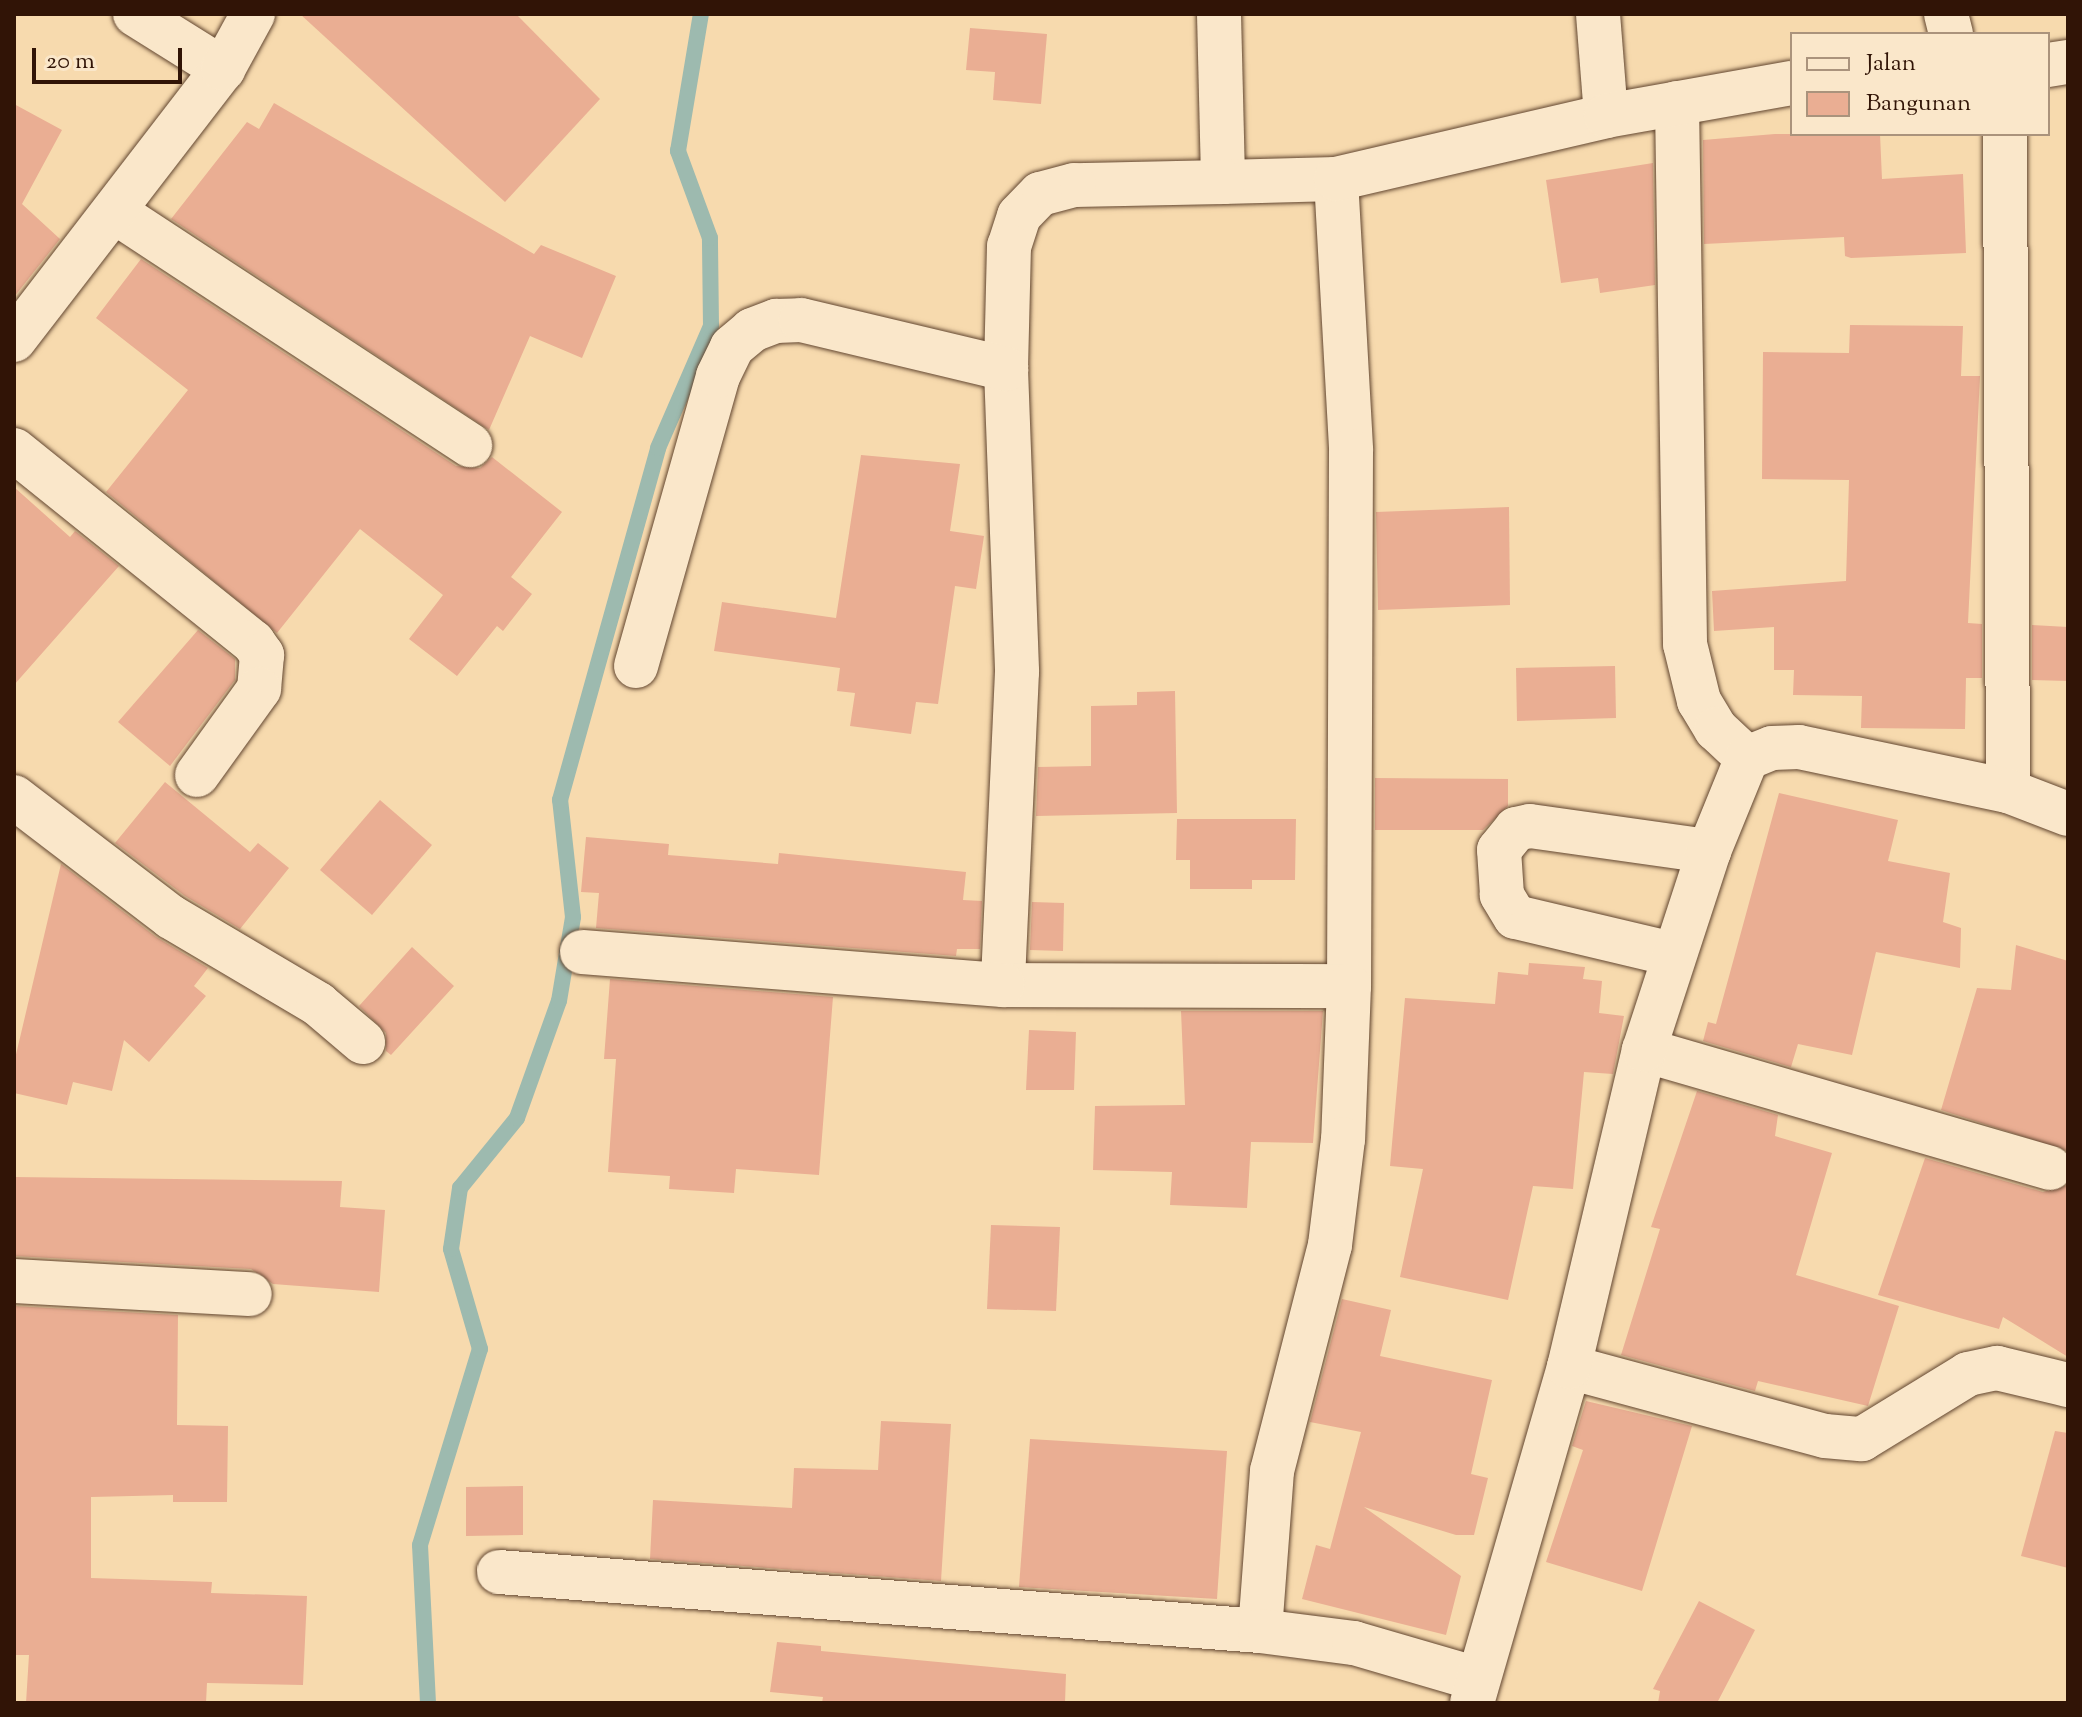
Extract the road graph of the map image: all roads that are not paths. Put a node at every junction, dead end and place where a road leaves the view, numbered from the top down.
1 (135, 14) edge
2 (253, 14) edge
3 (1219, 14) edge
4 (1598, 14) edge
5 (223, 69) junction
6 (1790, 83) edge
7 (1677, 103) junction
8 (1606, 116) junction
9 (2005, 136) edge
10 (1336, 179) junction
11 (1223, 182) junction
12 (115, 212) junction
13 (14, 340) edge
14 (1006, 369) junction
15 (470, 445) dead end
16 (14, 450) edge
17 (636, 666) dead end
18 (1747, 758) junction
19 (197, 775) dead end
20 (2008, 791) junction
21 (14, 797) edge
22 (2068, 814) edge
23 (1709, 851) junction
24 (582, 952) dead end
25 (1672, 954) junction
26 (1003, 985) junction
27 (1349, 986) junction
28 (363, 1042) dead end
29 (1644, 1050) junction
30 (2050, 1168) dead end
31 (14, 1281) edge
32 (250, 1294) dead end
33 (1569, 1367) junction
34 (2068, 1385) edge
35 (499, 1572) dead end
36 (1260, 1631) junction
37 (1474, 1691) edge

1 - 5 street
2 - 5 street
3 - 11 street
4 - 8 street
5 - 12 street
6 - 7 street
7 - 8 street
7 - 18 street
8 - 10 street
9 - 20 street
10 - 11 street
10 - 27 street
11 - 14 street
12 - 13 street
12 - 15 street
14 - 17 street
14 - 26 street
16 - 19 street
18 - 20 street
18 - 23 street
20 - 22 street
21 - 28 street
23 - 25 street
23 - 25 street
24 - 26 street
25 - 29 street
26 - 27 street
27 - 36 street
29 - 30 street
29 - 33 street
31 - 32 street
33 - 34 street
33 - 37 street
35 - 36 street
36 - 37 street

